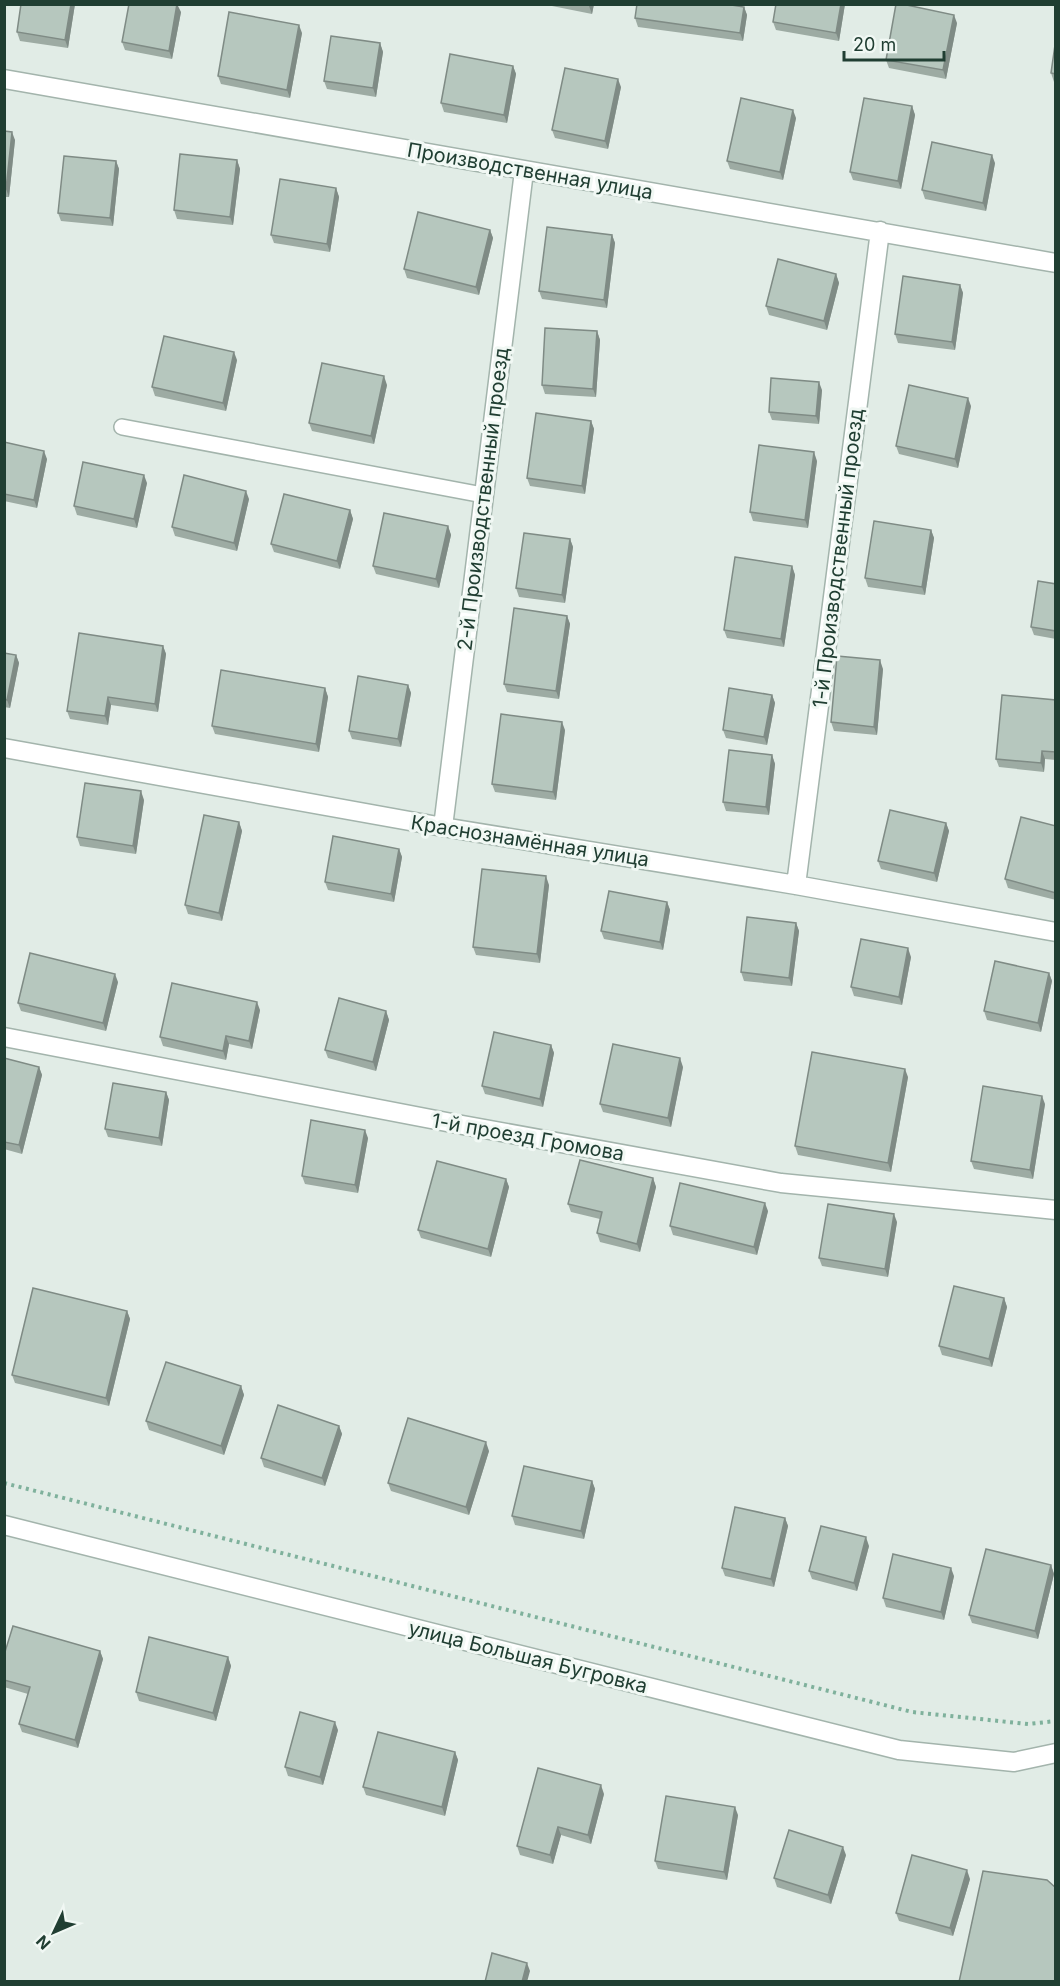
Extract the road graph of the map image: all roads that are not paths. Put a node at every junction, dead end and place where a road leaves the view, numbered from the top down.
1 (4, 79) edge
2 (524, 171) junction
3 (880, 231) junction
4 (1056, 263) edge
5 (122, 427) dead end
6 (483, 495) junction
7 (4, 748) edge
8 (442, 827) junction
9 (796, 885) junction
10 (1056, 932) edge
11 (4, 1037) edge
12 (1056, 1210) edge
13 (4, 1525) edge
14 (1056, 1754) edge

1 - 2 street, Производственная улица
2 - 3 street, Производственная улица
2 - 6 street, 2-й Производственный проезд
3 - 4 street, Производственная улица
3 - 9 street, 1-й Производственный проезд
5 - 6 lane
6 - 8 street, 2-й Производственный проезд
7 - 8 street, Краснознамённая улица
8 - 9 street, Краснознамённая улица
9 - 10 street, Краснознамённая улица
11 - 12 street, 1-й проезд Громова
13 - 14 street, улица Большая Бугровка

